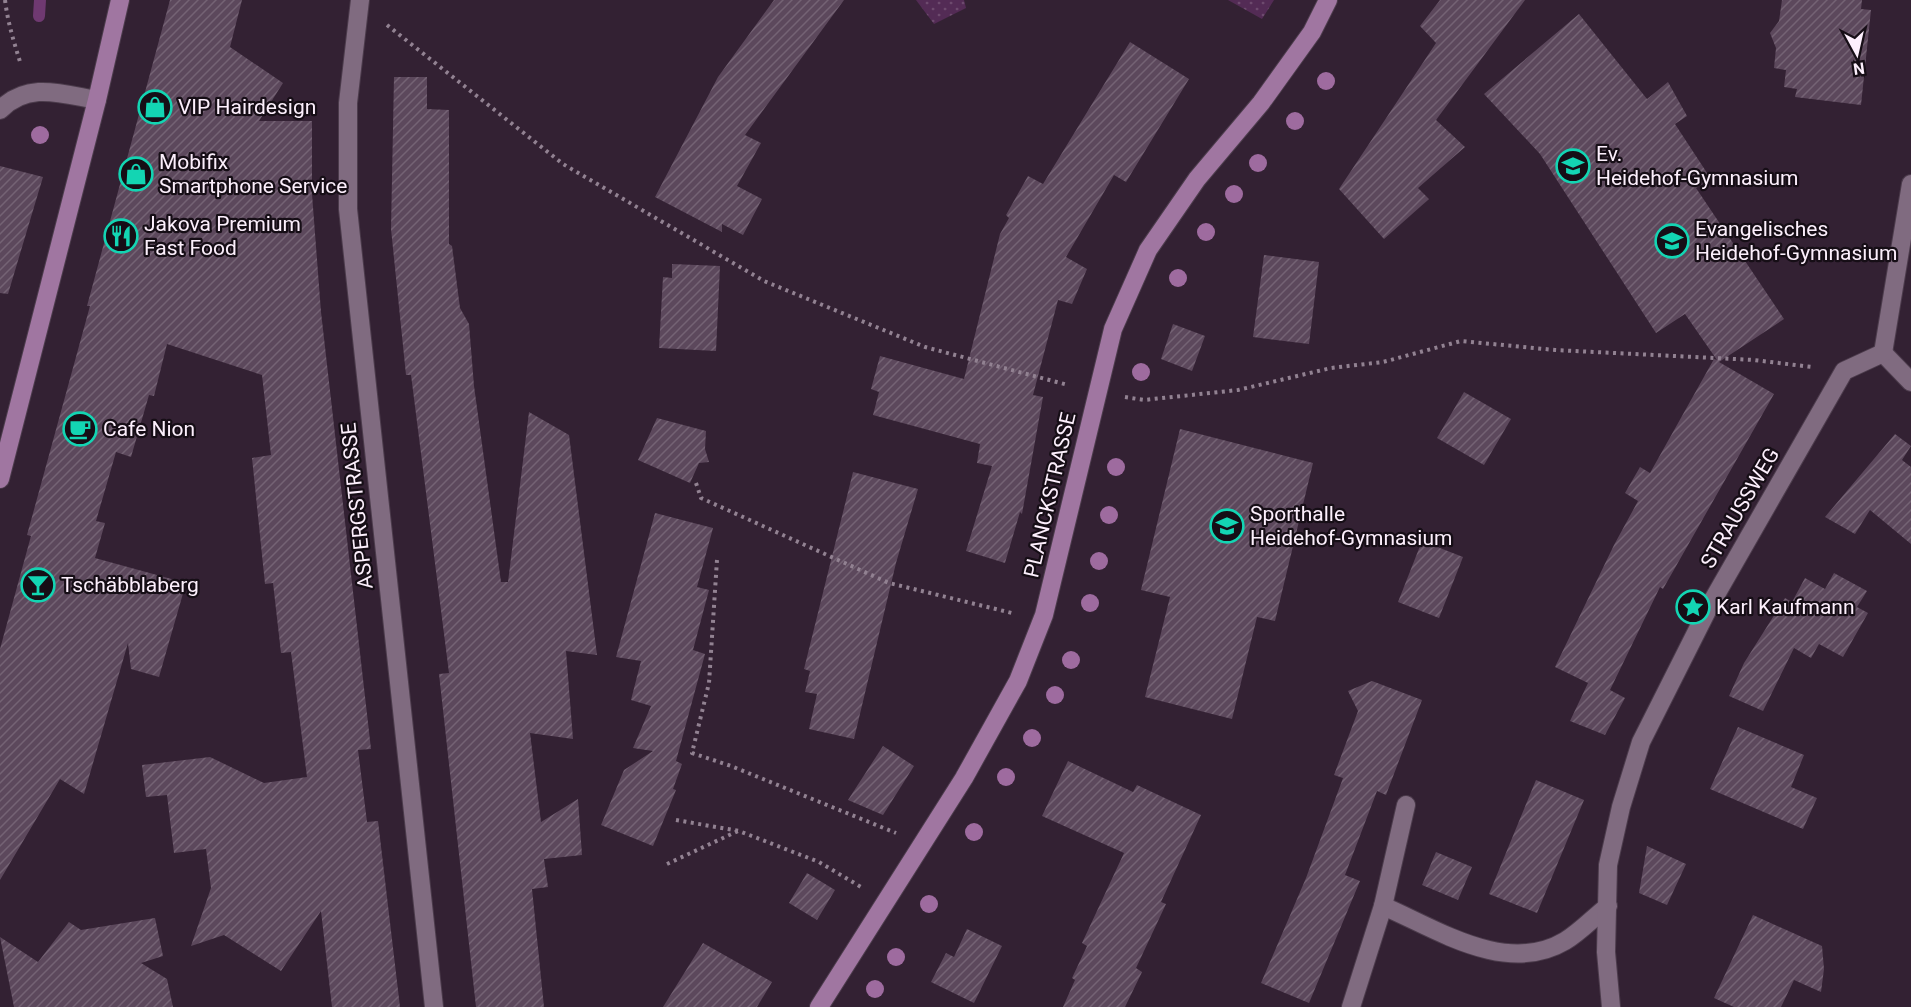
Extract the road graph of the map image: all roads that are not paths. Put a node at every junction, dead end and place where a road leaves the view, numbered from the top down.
1 (120, 0) edge
2 (360, 0) edge
3 (1328, 0) edge
4 (98, 100) junction
5 (0, 110) edge
6 (1911, 184) edge
7 (1883, 353) junction
8 (1911, 382) edge
9 (0, 479) edge
10 (1406, 805) dead end
11 (1383, 906) junction
12 (1608, 906) junction
13 (434, 1007) edge
14 (819, 1007) edge
15 (1351, 1007) edge
16 (1611, 1007) edge

1 - 4 main road
2 - 13 street, ASPERGSTRASSE
3 - 14 main road, PLANCKSTRASSE
4 - 5 street
4 - 9 main road
6 - 7 street
7 - 8 street
7 - 12 street, STRAUSSWEG
10 - 11 street
11 - 12 street
11 - 15 street
12 - 16 street, STRAUSSWEG

